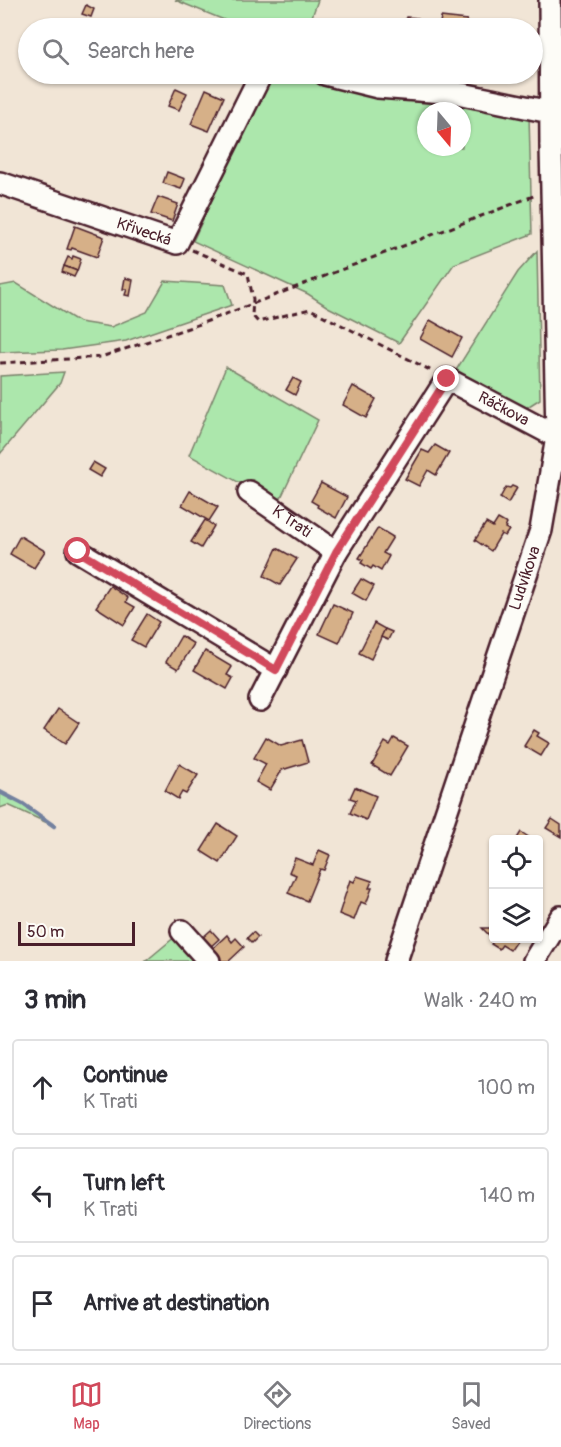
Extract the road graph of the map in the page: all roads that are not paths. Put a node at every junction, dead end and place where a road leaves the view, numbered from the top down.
1 (550, 0) edge
2 (256, 84) edge
3 (366, 84) edge
4 (550, 112) junction
5 (0, 183) edge
6 (559, 438) edge
7 (249, 492) dead end
8 (78, 551) dead end
9 (336, 552) junction
10 (276, 670) junction
11 (260, 700) dead end
12 (561, 917) edge
13 (182, 931) dead end
14 (209, 961) edge
15 (396, 961) edge
16 (534, 961) edge

1 - 4 street, Ludvíkova
2 - 5 street, Křivecká
3 - 4 street
4 - 6 street, Ludvíkova, bridge
6 - 9 street, Ráčkova
6 - 15 street, Ludvíkova
7 - 9 street, K Trati
8 - 10 street
9 - 10 street
10 - 11 street
12 - 16 street
13 - 14 street

